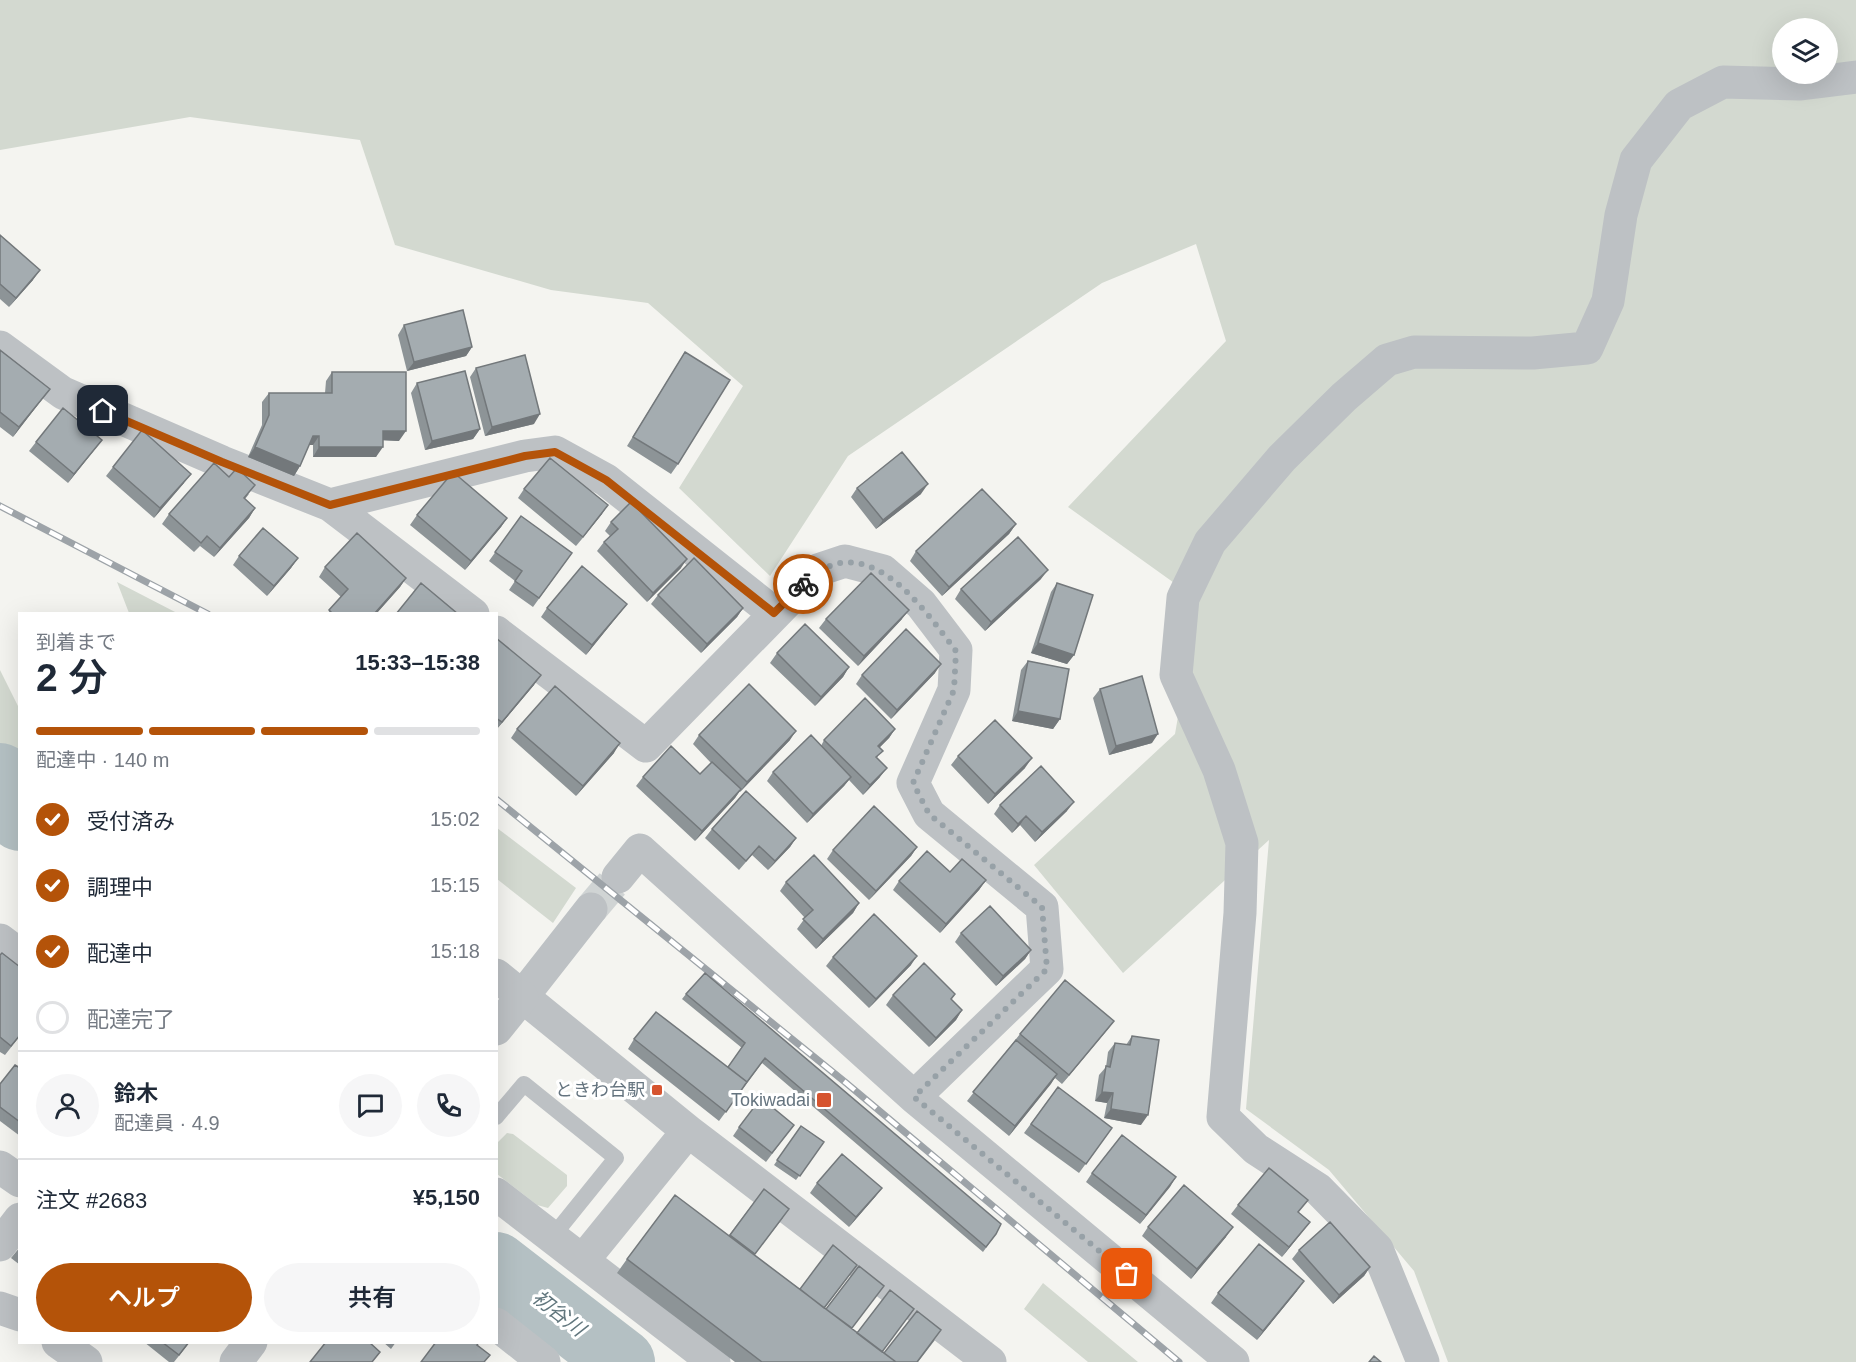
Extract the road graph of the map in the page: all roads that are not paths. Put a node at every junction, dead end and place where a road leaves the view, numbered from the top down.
1 (1856, 77) edge
2 (0, 347) edge
3 (330, 505) junction
4 (470, 612) edge
5 (774, 613) junction
6 (498, 634) edge
7 (618, 877) tunnel mouth
8 (591, 909) tunnel mouth
9 (0, 940) edge
10 (18, 954) edge
11 (498, 977) edge
12 (522, 997) junction
13 (498, 1027) edge
14 (914, 1097) junction
15 (498, 1116) edge
16 (688, 1131) junction
17 (0, 1167) edge
18 (18, 1180) edge
19 (498, 1195) edge
20 (18, 1222) edge
21 (553, 1236) junction
22 (0, 1245) edge
23 (584, 1259) junction
24 (0, 1308) edge
25 (18, 1314) edge
26 (498, 1326) edge
27 (61, 1344) edge
28 (250, 1344) edge
29 (86, 1362) edge
30 (236, 1362) edge
31 (544, 1362) edge
32 (714, 1362) edge
33 (990, 1362) edge
34 (1233, 1362) edge
35 (1423, 1362) edge

1 - 35 street
2 - 3 street
3 - 4 street
3 - 5 street
5 - 6 street
5 - 14 street
7 - 14 street
8 - 12 street
9 - 10 street
11 - 12 street
12 - 13 street
12 - 16 street
14 - 34 street
15 - 21 lane
16 - 23 street
16 - 33 street
17 - 18 street
19 - 21 street
20 - 22 street
21 - 23 street
23 - 32 street
24 - 25 street
26 - 31 street
27 - 29 street
28 - 30 street

